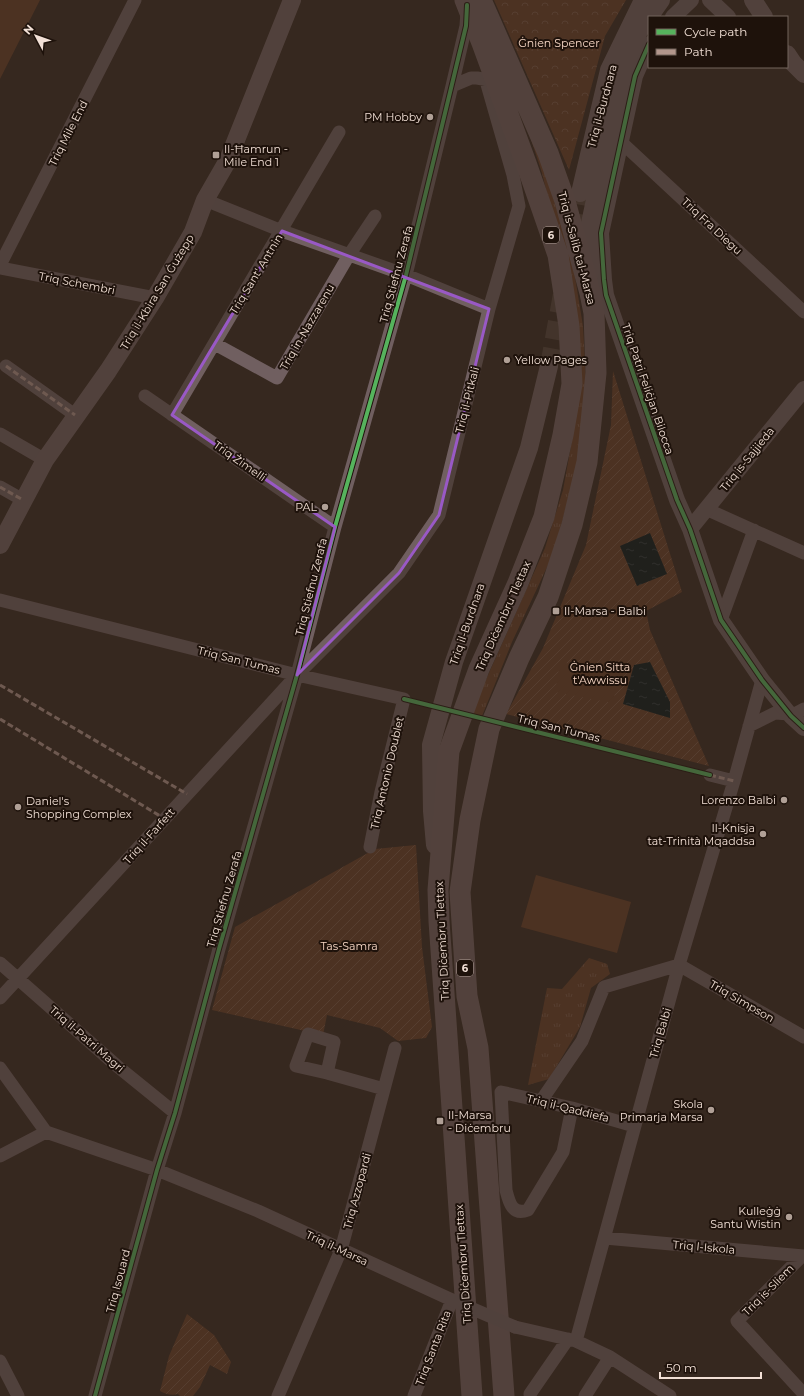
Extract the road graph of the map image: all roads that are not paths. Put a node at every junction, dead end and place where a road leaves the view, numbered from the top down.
1 (135, 0) edge
2 (292, 0) edge
3 (643, 0) edge
4 (661, 0) edge
5 (691, 0) edge
6 (710, 0) edge
7 (753, 0) edge
8 (471, 2) edge
9 (650, 16) edge
10 (674, 16) edge
11 (727, 16) edge
12 (763, 16) edge
13 (648, 18) edge
14 (648, 46) edge
15 (491, 80) junction
16 (452, 86) junction
17 (339, 132) dead end
18 (620, 141) junction
19 (580, 193) tunnel mouth
20 (205, 200) junction
21 (375, 216) dead end
22 (282, 231) junction
23 (349, 255) junction
24 (0, 265) edge
25 (0, 268) edge
26 (406, 276) junction
27 (590, 293) junction
28 (155, 298) junction
29 (489, 310) junction
30 (804, 312) edge
31 (215, 344) junction
32 (6, 366) dead end
33 (549, 366) tunnel mouth
34 (804, 388) edge
35 (145, 396) dead end
36 (75, 415) junction
37 (172, 415) junction
38 (0, 434) edge
39 (563, 435) joint
40 (45, 460) junction
41 (0, 487) edge
42 (23, 500) junction
43 (706, 509) junction
44 (335, 527) junction
45 (690, 529) junction
46 (754, 530) junction
47 (0, 545) edge
48 (804, 553) edge
49 (561, 556) joint
50 (0, 600) edge
51 (721, 620) junction
52 (297, 675) junction
53 (762, 680) junction
54 (404, 700) joint
55 (795, 713) edge
56 (749, 726) junction
57 (804, 728) edge
58 (710, 775) dead end
59 (734, 781) junction
60 (370, 847) dead end
61 (438, 890) junction
62 (0, 963) edge
63 (679, 965) junction
64 (18, 979) junction
65 (0, 998) edge
66 (804, 1037) edge
67 (395, 1048) dead end
68 (2, 1073) edge
69 (327, 1074) dead end
70 (384, 1089) junction
71 (541, 1101) junction
72 (572, 1108) junction
73 (175, 1113) junction
74 (634, 1126) junction
75 (46, 1132) junction
76 (0, 1156) edge
77 (157, 1170) junction
78 (605, 1238) junction
79 (341, 1250) junction
80 (803, 1256) edge
81 (452, 1300) junction
82 (572, 1340) junction
83 (610, 1357) junction
84 (0, 1361) edge
85 (530, 1394) dead end
86 (804, 1394) edge
87 (18, 1396) edge
88 (95, 1396) edge
89 (278, 1396) edge
90 (414, 1396) edge
91 (472, 1396) edge
92 (504, 1396) edge
93 (585, 1396) edge
94 (670, 1396) edge

1 - 24 street, Triq Mile End
2 - 20 main road, Triq il-Kbira San Ġużepp
3 - 19 main road, Triq il-Burdnara
4 - 9 main road
5 - 10 street
6 - 11 street
7 - 12 main road
8 - 15 highway, Triq is-Salib tal-Marsa / 6
8 - 16 street, Triq Stiefnu Zerafa
8 - 27 highway, Triq is-Salib tal-Marsa / 6
13 - 27 main road
14 - 18 street, Triq Patri Feliċjan Bilocca
15 - 16 street
15 - 29 street, Triq il-Pitkali
15 - 39 highway, Triq is-Salib tal-Marsa / 6
16 - 26 street, Triq Stiefnu Zerafa
17 - 22 street, Triq Sant' Antnin
18 - 30 street, Triq Fra Diegu
18 - 45 street, Triq Patri Feliċjan Bilocca
20 - 22 street
20 - 28 main road, Triq il-Kbira San Ġużepp
21 - 23 street, Triq in-Nazzarenu
22 - 23 street
22 - 31 street, Triq Sant' Antnin
23 - 26 street
23 - 31 street, Triq in-Nazzarenu
25 - 28 street, Triq Schembri
26 - 29 street
26 - 44 street, Triq Stiefnu Zerafa
27 - 49 highway, Triq is-Salib tal-Marsa / 6
28 - 36 main road, Triq il-Kbira San Ġużepp
29 - 52 street, Triq il-Pitkali
31 - 37 street, Triq Sant' Antnin
32 - 36 street
33 - 61 main road, Triq il-Burdnara
34 - 43 street, Triq is-Sajjieda
35 - 37 street, Triq Żimelli
36 - 40 main road, Triq il-Kbira San Ġużepp
37 - 44 street, Triq Żimelli
38 - 40 street
39 - 61 highway, Triq Diċembru Tlettax / 6
40 - 42 main road, Triq il-Kbira San Ġużepp
41 - 42 street
42 - 47 main road, Triq il-Kbira San Ġużepp
43 - 45 street, Triq is-Sajjieda
43 - 46 street
44 - 52 street, Triq Stiefnu Zerafa
45 - 51 street, Triq Patri Feliċjan Bilocca
46 - 48 street
46 - 51 street
49 - 92 highway, Triq Diċembru Tlettax / 6
50 - 52 street, Triq San Tumas
51 - 53 street, Triq Patri Feliċjan Bilocca
52 - 54 street, Triq San Tumas
52 - 64 street, Triq il-Farfett
52 - 73 street, Triq Stiefnu Zerafa
53 - 55 street, Triq Patri Feliċjan Bilocca
53 - 56 street, Triq Balbi
54 - 60 street, Triq Antonio Doublet
55 - 56 street
55 - 57 street
56 - 59 street, Triq Balbi
58 - 59 street
59 - 63 street, Triq Balbi
61 - 91 highway, Triq Diċembru Tlettax / 6
62 - 64 street, Triq il-Patri Magri
63 - 66 street, Triq Simpson
63 - 71 street
63 - 74 street, Triq Balbi
64 - 65 street, Triq il-Farfett
64 - 73 street, Triq il-Patri Magri
67 - 70 street, Triq Azzopardi
68 - 75 street
69 - 70 street
70 - 79 street, Triq Azzopardi
71 - 72 street, Triq il-Qaddiefa
71 - 72 street, Triq il-Qaddiefa
72 - 74 street, Triq il-Qaddiefa
73 - 77 street, Triq Stiefnu Zerafa
74 - 78 street, Triq Balbi
75 - 76 street
75 - 77 street, Triq il-Marsa
77 - 79 street, Triq il-Marsa
77 - 88 street, Triq Isouard
78 - 80 street, Triq l-Iskola
78 - 82 street, Triq Balbi
79 - 81 street, Triq il-Marsa
79 - 89 street, Triq Azzopardi
80 - 86 street, Triq is-Sliem
81 - 82 street, Triq il-Marsa, bridge
81 - 90 street, Triq Santa Rita
82 - 83 street, Triq il-Marsa
82 - 85 street, Triq Balbi
83 - 93 street
83 - 94 street, Triq il-Marsa
84 - 87 street

